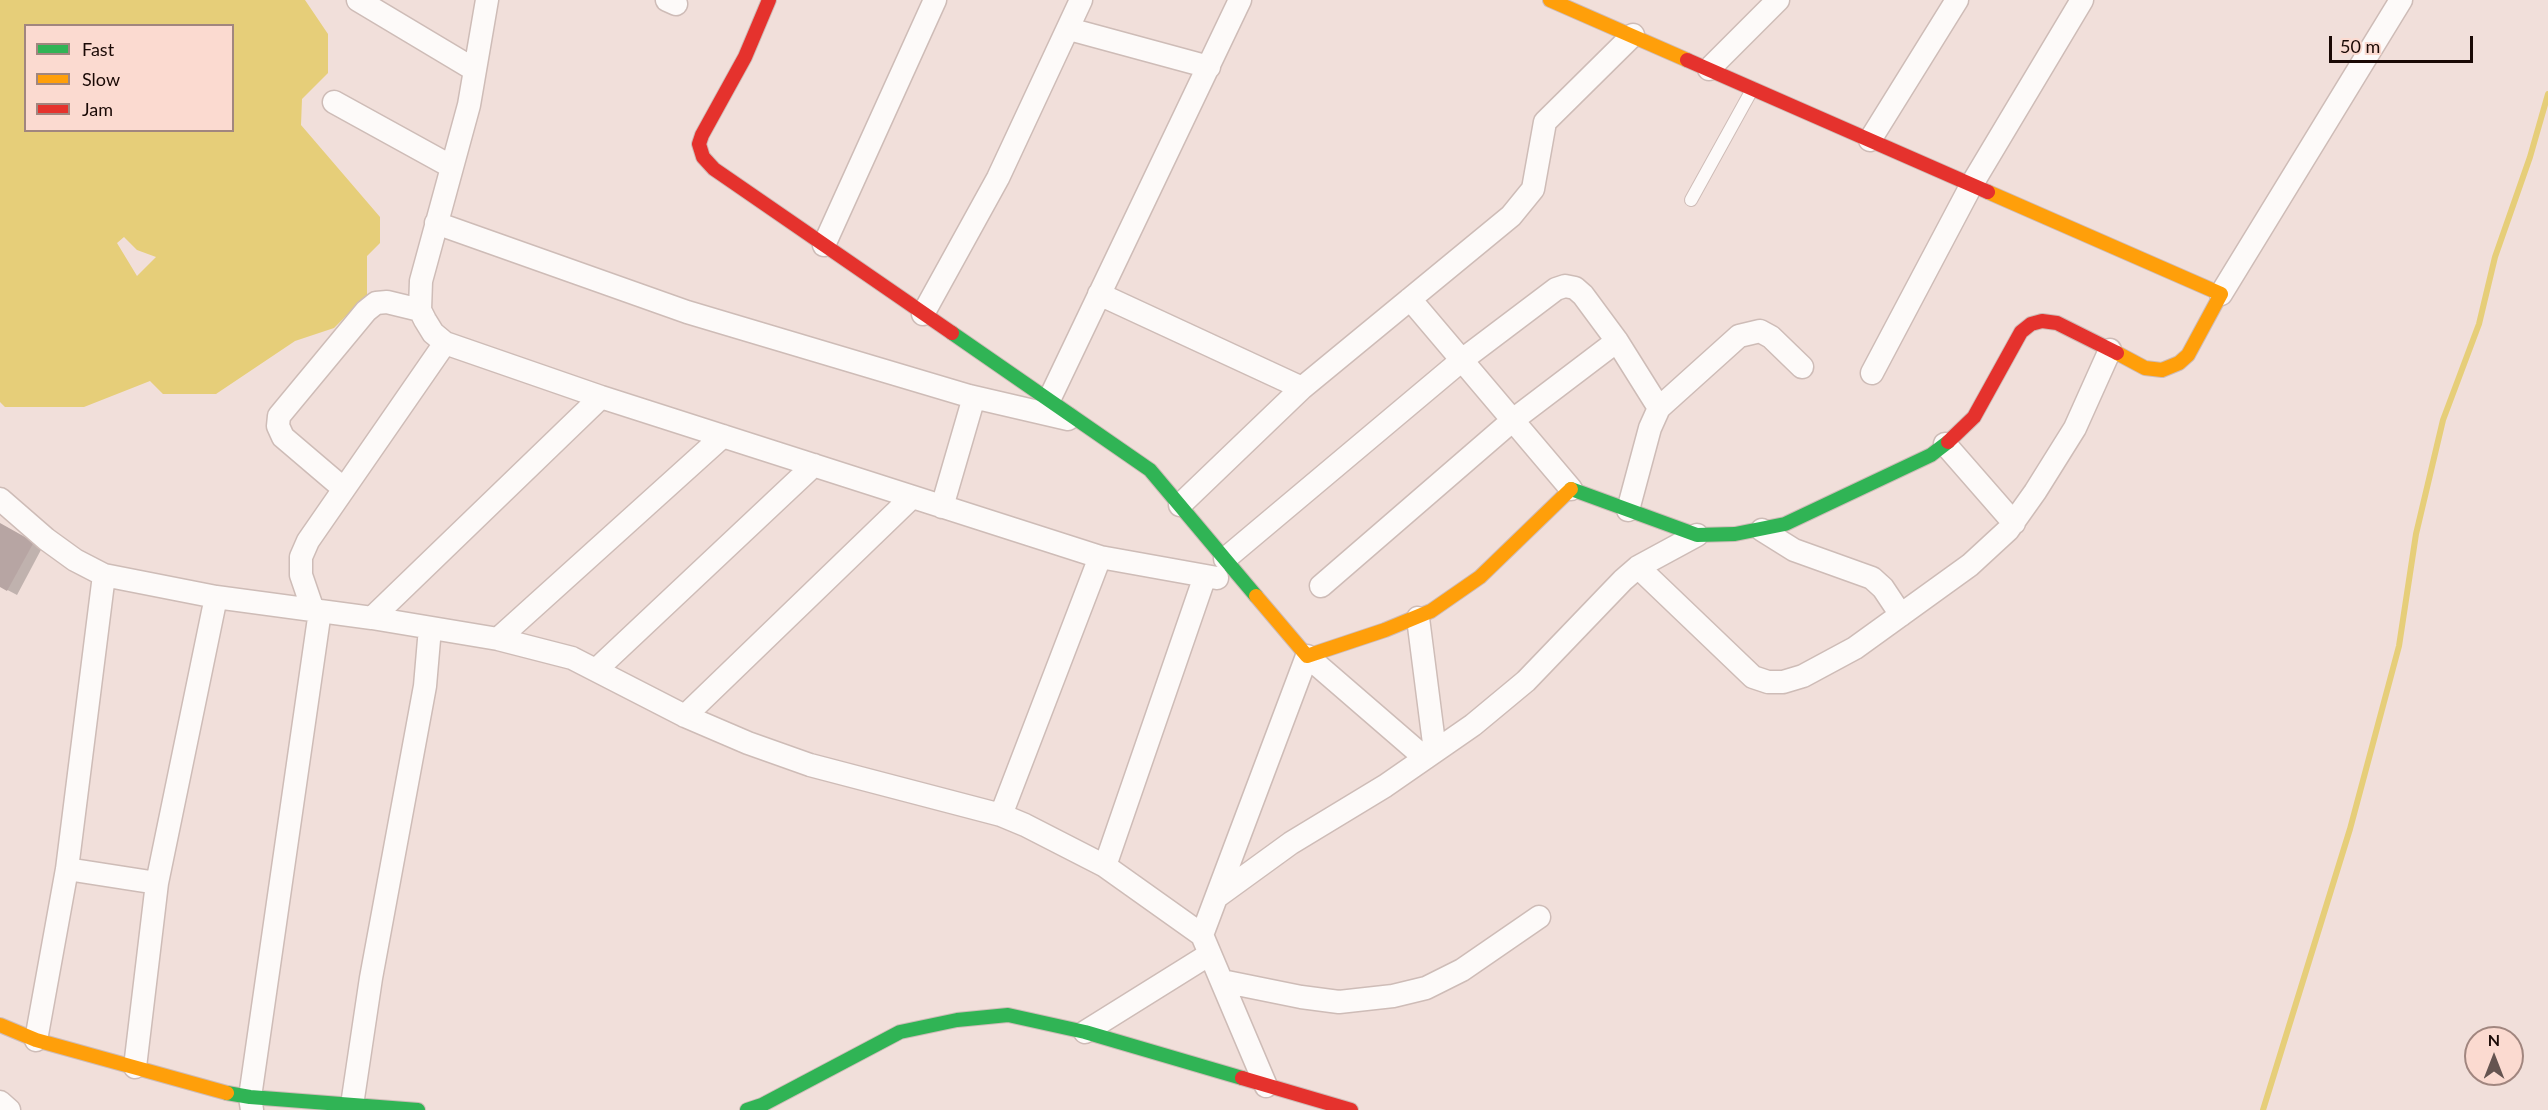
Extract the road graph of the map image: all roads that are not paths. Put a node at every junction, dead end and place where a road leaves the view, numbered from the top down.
1 (358, 0) edge
2 (487, 0) edge
3 (769, 0) edge
4 (935, 0) edge
5 (1081, 0) edge
6 (1240, 0) edge
7 (1778, 0) edge
8 (1957, 0) edge
9 (2082, 0) edge
10 (2401, 0) edge
11 (1557, 1) edge
12 (1069, 29) junction
13 (1633, 36) junction
14 (1209, 67) junction
15 (1709, 69) junction
16 (475, 70) junction
17 (1753, 88) junction
18 (334, 102) dead end
19 (1870, 140) junction
20 (452, 167) junction
21 (1972, 184) junction
22 (1690, 200) dead end
23 (436, 223) junction
24 (824, 245) junction
25 (1099, 294) junction
26 (2221, 294) junction
27 (1410, 299) junction
28 (420, 309) junction
29 (923, 314) junction
30 (1617, 341) junction
31 (445, 343) junction
32 (2110, 350) junction
33 (1462, 360) junction
34 (1802, 367) dead end
35 (1872, 373) dead end
36 (1302, 388) junction
37 (601, 397) junction
38 (974, 398) junction
39 (1049, 400) junction
40 (1659, 408) junction
41 (1513, 420) junction
42 (1081, 422) junction
43 (723, 436) junction
44 (1945, 444) junction
45 (814, 465) junction
46 (344, 489) junction
47 (1571, 489) junction
48 (912, 497) junction
49 (0, 499) edge
50 (1180, 505) junction
51 (942, 507) junction
52 (1628, 510) junction
53 (2014, 523) junction
54 (1762, 530) junction
55 (1697, 535) junction
56 (1101, 557) junction
57 (1225, 559) junction
58 (1638, 567) junction
59 (104, 575) junction
60 (1205, 576) junction
61 (1245, 583) junction
62 (1321, 586) dead end
63 (216, 597) junction
64 (317, 611) junction
65 (1901, 615) junction
66 (372, 618) junction
67 (1418, 618) junction
68 (430, 627) junction
69 (498, 639) junction
70 (1307, 656) junction
71 (597, 669) junction
72 (685, 716) junction
73 (1430, 755) junction
74 (1001, 816) junction
75 (1105, 867) junction
76 (67, 869) junction
77 (157, 883) junction
78 (1218, 896) junction
79 (1539, 917) dead end
80 (1206, 945) junction
81 (1222, 981) junction
82 (0, 1025) edge
83 (1085, 1032) junction
84 (36, 1040) junction
85 (135, 1067) junction
86 (1266, 1086) junction
87 (0, 1102) edge
88 (251, 1104) edge
89 (352, 1106) junction
90 (9, 1110) edge
91 (418, 1110) edge
92 (747, 1110) edge
93 (1351, 1110) edge

1 - 16 street
2 - 16 street
3 - 24 street
4 - 24 street
5 - 12 street
6 - 14 street
7 - 15 street
8 - 19 street
9 - 21 street
10 - 26 street
11 - 13 street
12 - 14 street
12 - 29 street
13 - 15 street
13 - 27 street
14 - 25 street
15 - 17 street
16 - 20 street
17 - 19 street
17 - 22 lane
18 - 20 street
19 - 21 street
20 - 23 street
21 - 26 street
21 - 35 street
23 - 28 street
23 - 38 street
24 - 29 street
25 - 36 street
25 - 39 street
26 - 32 street
27 - 33 street
27 - 36 street
28 - 31 street
28 - 46 street
29 - 39 street
30 - 33 street
30 - 40 street
30 - 41 street
31 - 37 street
31 - 46 street
32 - 44 street
32 - 53 street
33 - 41 street
33 - 57 street
34 - 40 street
36 - 50 street
37 - 43 street
37 - 66 street
38 - 42 street
38 - 51 street
39 - 42 street
40 - 52 street
41 - 47 street
41 - 62 street
42 - 50 street
43 - 45 street
43 - 69 street
44 - 53 street
44 - 54 street
45 - 48 street
45 - 71 street
46 - 64 street
47 - 52 street
47 - 67 street
48 - 51 street
48 - 72 street
49 - 59 street
50 - 57 street
51 - 56 street
52 - 55 street
53 - 65 street
54 - 55 street
54 - 65 street
55 - 58 street
56 - 60 street
56 - 74 street
57 - 61 street
58 - 65 street
58 - 73 street
59 - 63 street
59 - 76 street
60 - 61 street
60 - 75 street
61 - 70 street
63 - 64 street
63 - 77 street
64 - 66 street
64 - 88 street
66 - 68 street
67 - 70 street
67 - 73 street
68 - 69 street
68 - 89 street
69 - 71 street
70 - 73 street
70 - 78 street
71 - 72 street
72 - 74 street
73 - 78 street
74 - 75 street
75 - 80 street
76 - 77 street
76 - 84 street
77 - 85 street
78 - 80 street
79 - 81 street
80 - 81 street
80 - 83 street
81 - 86 street
82 - 84 street
83 - 86 street
83 - 92 street
84 - 85 street
85 - 88 street
86 - 93 street
87 - 90 street
88 - 89 street
89 - 91 street

